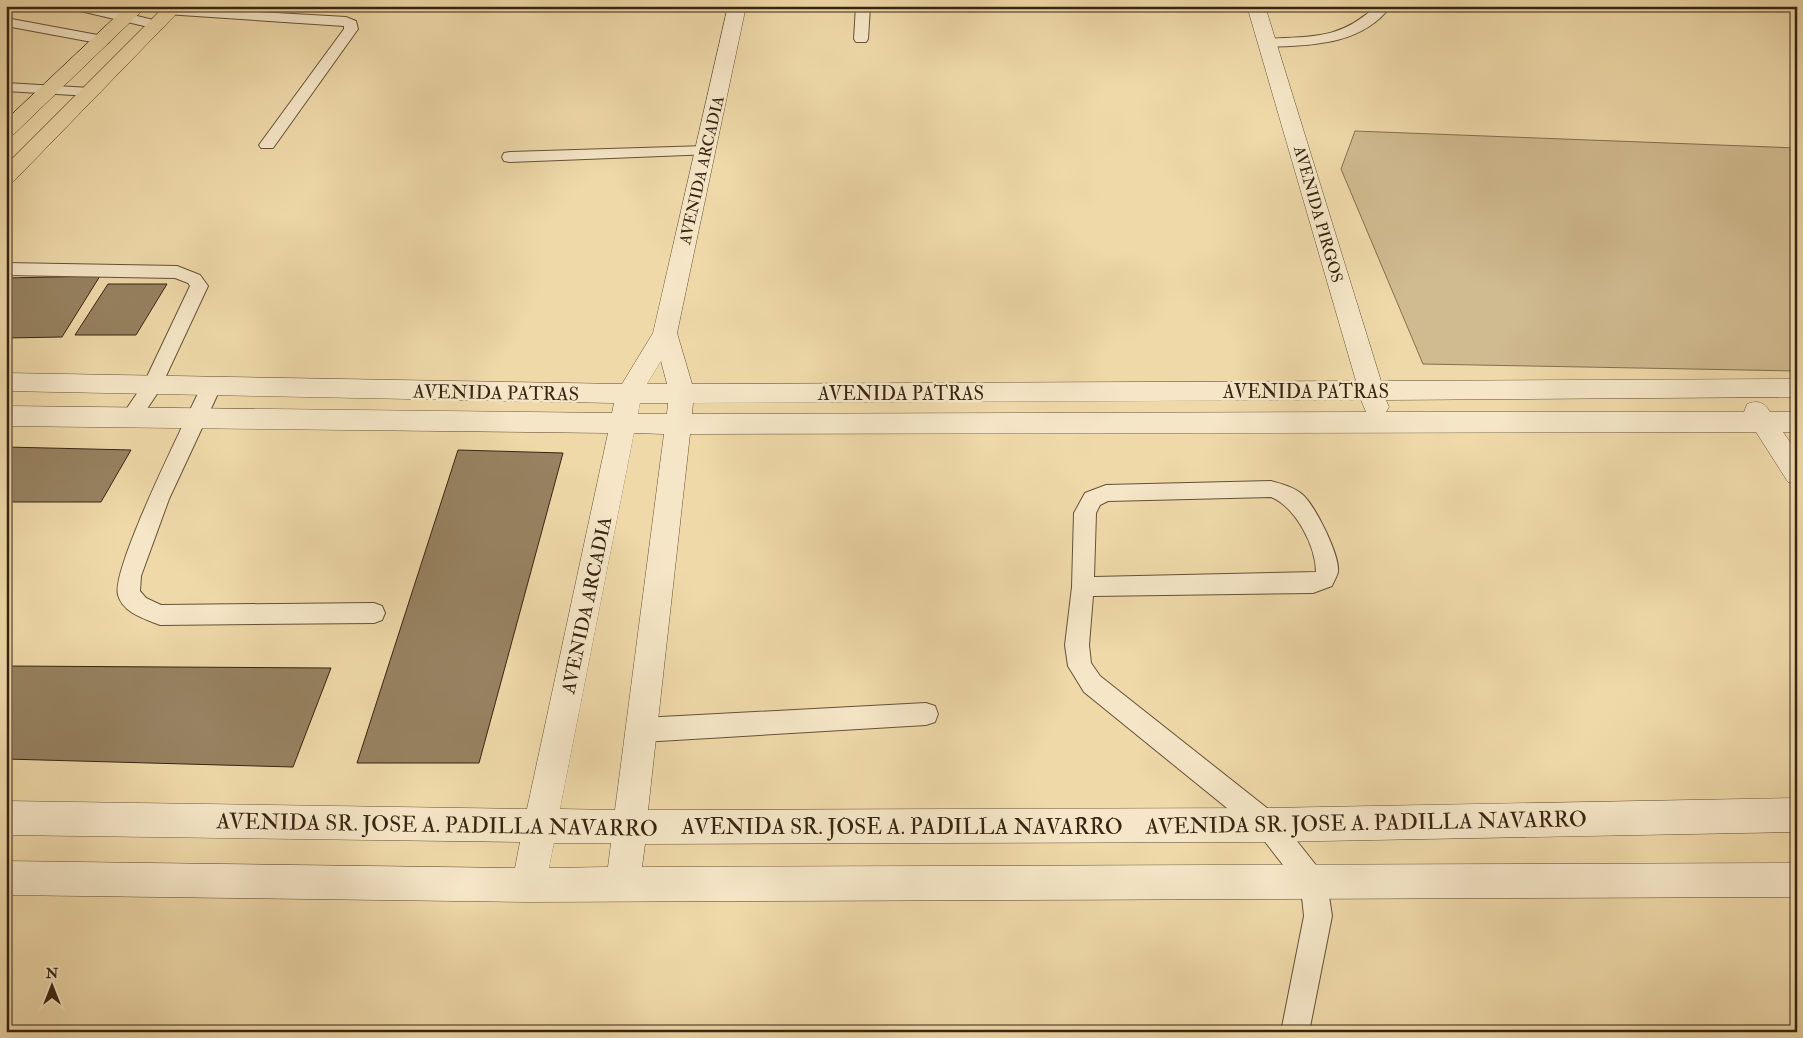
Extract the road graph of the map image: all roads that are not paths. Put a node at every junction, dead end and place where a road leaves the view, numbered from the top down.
1 (77, 6) edge
2 (737, 6) edge
3 (863, 6) edge
4 (1256, 6) edge
5 (1384, 6) edge
6 (173, 8) edge
7 (132, 12) edge
8 (6, 22) edge
9 (157, 25) junction
10 (861, 39) dead end
11 (102, 40) junction
12 (1266, 43) junction
13 (6, 87) edge
14 (51, 89) junction
15 (90, 92) junction
16 (6, 131) edge
17 (267, 145) dead end
18 (706, 151) junction
19 (510, 157) dead end
20 (6, 177) edge
21 (6, 269) edge
22 (665, 333) junction
23 (6, 382) edge
24 (152, 386) junction
25 (211, 387) junction
26 (1741, 388) junction
27 (1797, 388) edge
28 (1371, 390) junction
29 (682, 393) junction
30 (629, 394) junction
31 (6, 416) edge
32 (131, 417) junction
33 (196, 418) junction
34 (1381, 422) junction
35 (1797, 422) edge
36 (623, 423) junction
37 (1763, 423) junction
38 (678, 424) junction
39 (1797, 474) edge
40 (1083, 587) junction
41 (374, 614) dead end
42 (926, 714) dead end
43 (642, 730) junction
44 (1797, 815) edge
45 (6, 818) edge
46 (1268, 825) junction
47 (540, 827) junction
48 (630, 827) junction
49 (6, 878) edge
50 (1797, 880) edge
51 (1314, 883) junction
52 (528, 885) junction
53 (622, 885) junction
54 (1294, 1032) edge

1 - 7 lane
2 - 18 street, AVENIDA ARCADIA
3 - 10 lane
4 - 12 street, AVENIDA PIRGOS
5 - 12 lane
6 - 9 main road
6 - 17 lane
7 - 9 lane
7 - 11 main road
8 - 11 lane
9 - 15 main road
11 - 14 main road
12 - 28 street, AVENIDA PIRGOS
13 - 14 lane
14 - 15 lane
14 - 16 main road
15 - 20 main road
18 - 19 lane
18 - 22 street, AVENIDA ARCADIA
21 - 24 lane
22 - 29 street, AVENIDA ARCADIA
22 - 30 street, AVENIDA ARCADIA
23 - 24 street, AVENIDA PATRAS
24 - 25 street, AVENIDA PATRAS
24 - 32 lane
25 - 30 street, AVENIDA PATRAS
25 - 33 lane
26 - 27 street, AVENIDA PATRAS
26 - 28 street, AVENIDA PATRAS
26 - 37 street
28 - 29 street, AVENIDA PATRAS
28 - 34 street, AVENIDA PIRGOS
29 - 30 street, AVENIDA PATRAS
29 - 38 street, AVENIDA ARCADIA
30 - 36 street, AVENIDA ARCADIA
31 - 32 street, AVENIDA PATRAS
32 - 33 street, AVENIDA PATRAS
33 - 36 street, AVENIDA PATRAS
33 - 41 lane
34 - 37 street, AVENIDA PATRAS
34 - 38 street, AVENIDA PATRAS
35 - 37 street, AVENIDA PATRAS
36 - 38 street, AVENIDA PATRAS
36 - 47 street, AVENIDA ARCADIA
37 - 39 street
38 - 43 street, AVENIDA ARCADIA
40 - 40 lane
40 - 46 lane
42 - 43 lane
43 - 48 street, AVENIDA ARCADIA
44 - 46 street, AVENIDA SR. JOSE A. PADILLA NAVARRO
45 - 47 street, AVENIDA SR. JOSE A. PADILLA NAVARRO
46 - 48 street, AVENIDA SR. JOSE A. PADILLA NAVARRO
46 - 51 lane
47 - 48 street, AVENIDA SR. JOSE A. PADILLA NAVARRO
47 - 52 street, AVENIDA ARCADIA
48 - 53 street, AVENIDA ARCADIA
49 - 52 street
50 - 51 street
51 - 53 street
51 - 54 lane
52 - 53 street

